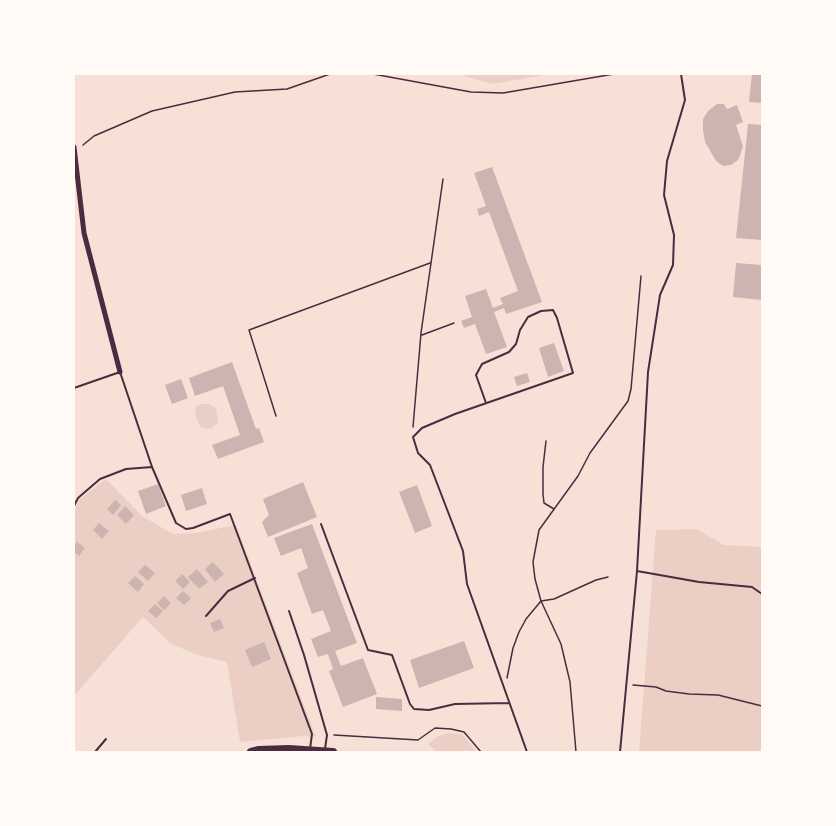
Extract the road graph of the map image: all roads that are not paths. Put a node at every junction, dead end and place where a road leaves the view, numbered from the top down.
1 (681, 74) edge
2 (74, 149) edge
3 (120, 372) junction
4 (74, 388) edge
5 (486, 403) junction
6 (152, 467) junction
7 (74, 506) edge
8 (321, 524) dead end
9 (637, 571) junction
10 (255, 578) junction
11 (762, 594) edge
12 (289, 611) dead end
13 (206, 616) dead end
14 (509, 703) junction
15 (106, 739) dead end
16 (310, 749) junction
17 (329, 752) edge
18 (95, 753) edge
19 (251, 753) edge
20 (526, 753) edge
21 (620, 753) edge

1 - 9 lane
2 - 3 street
3 - 4 lane
3 - 6 lane
5 - 5 lane
5 - 14 lane
6 - 7 lane
6 - 10 lane
8 - 14 lane
9 - 11 lane
9 - 21 lane
10 - 13 lane
10 - 16 lane
12 - 17 lane
14 - 20 lane
15 - 18 lane
16 - 17 main road
16 - 19 main road

